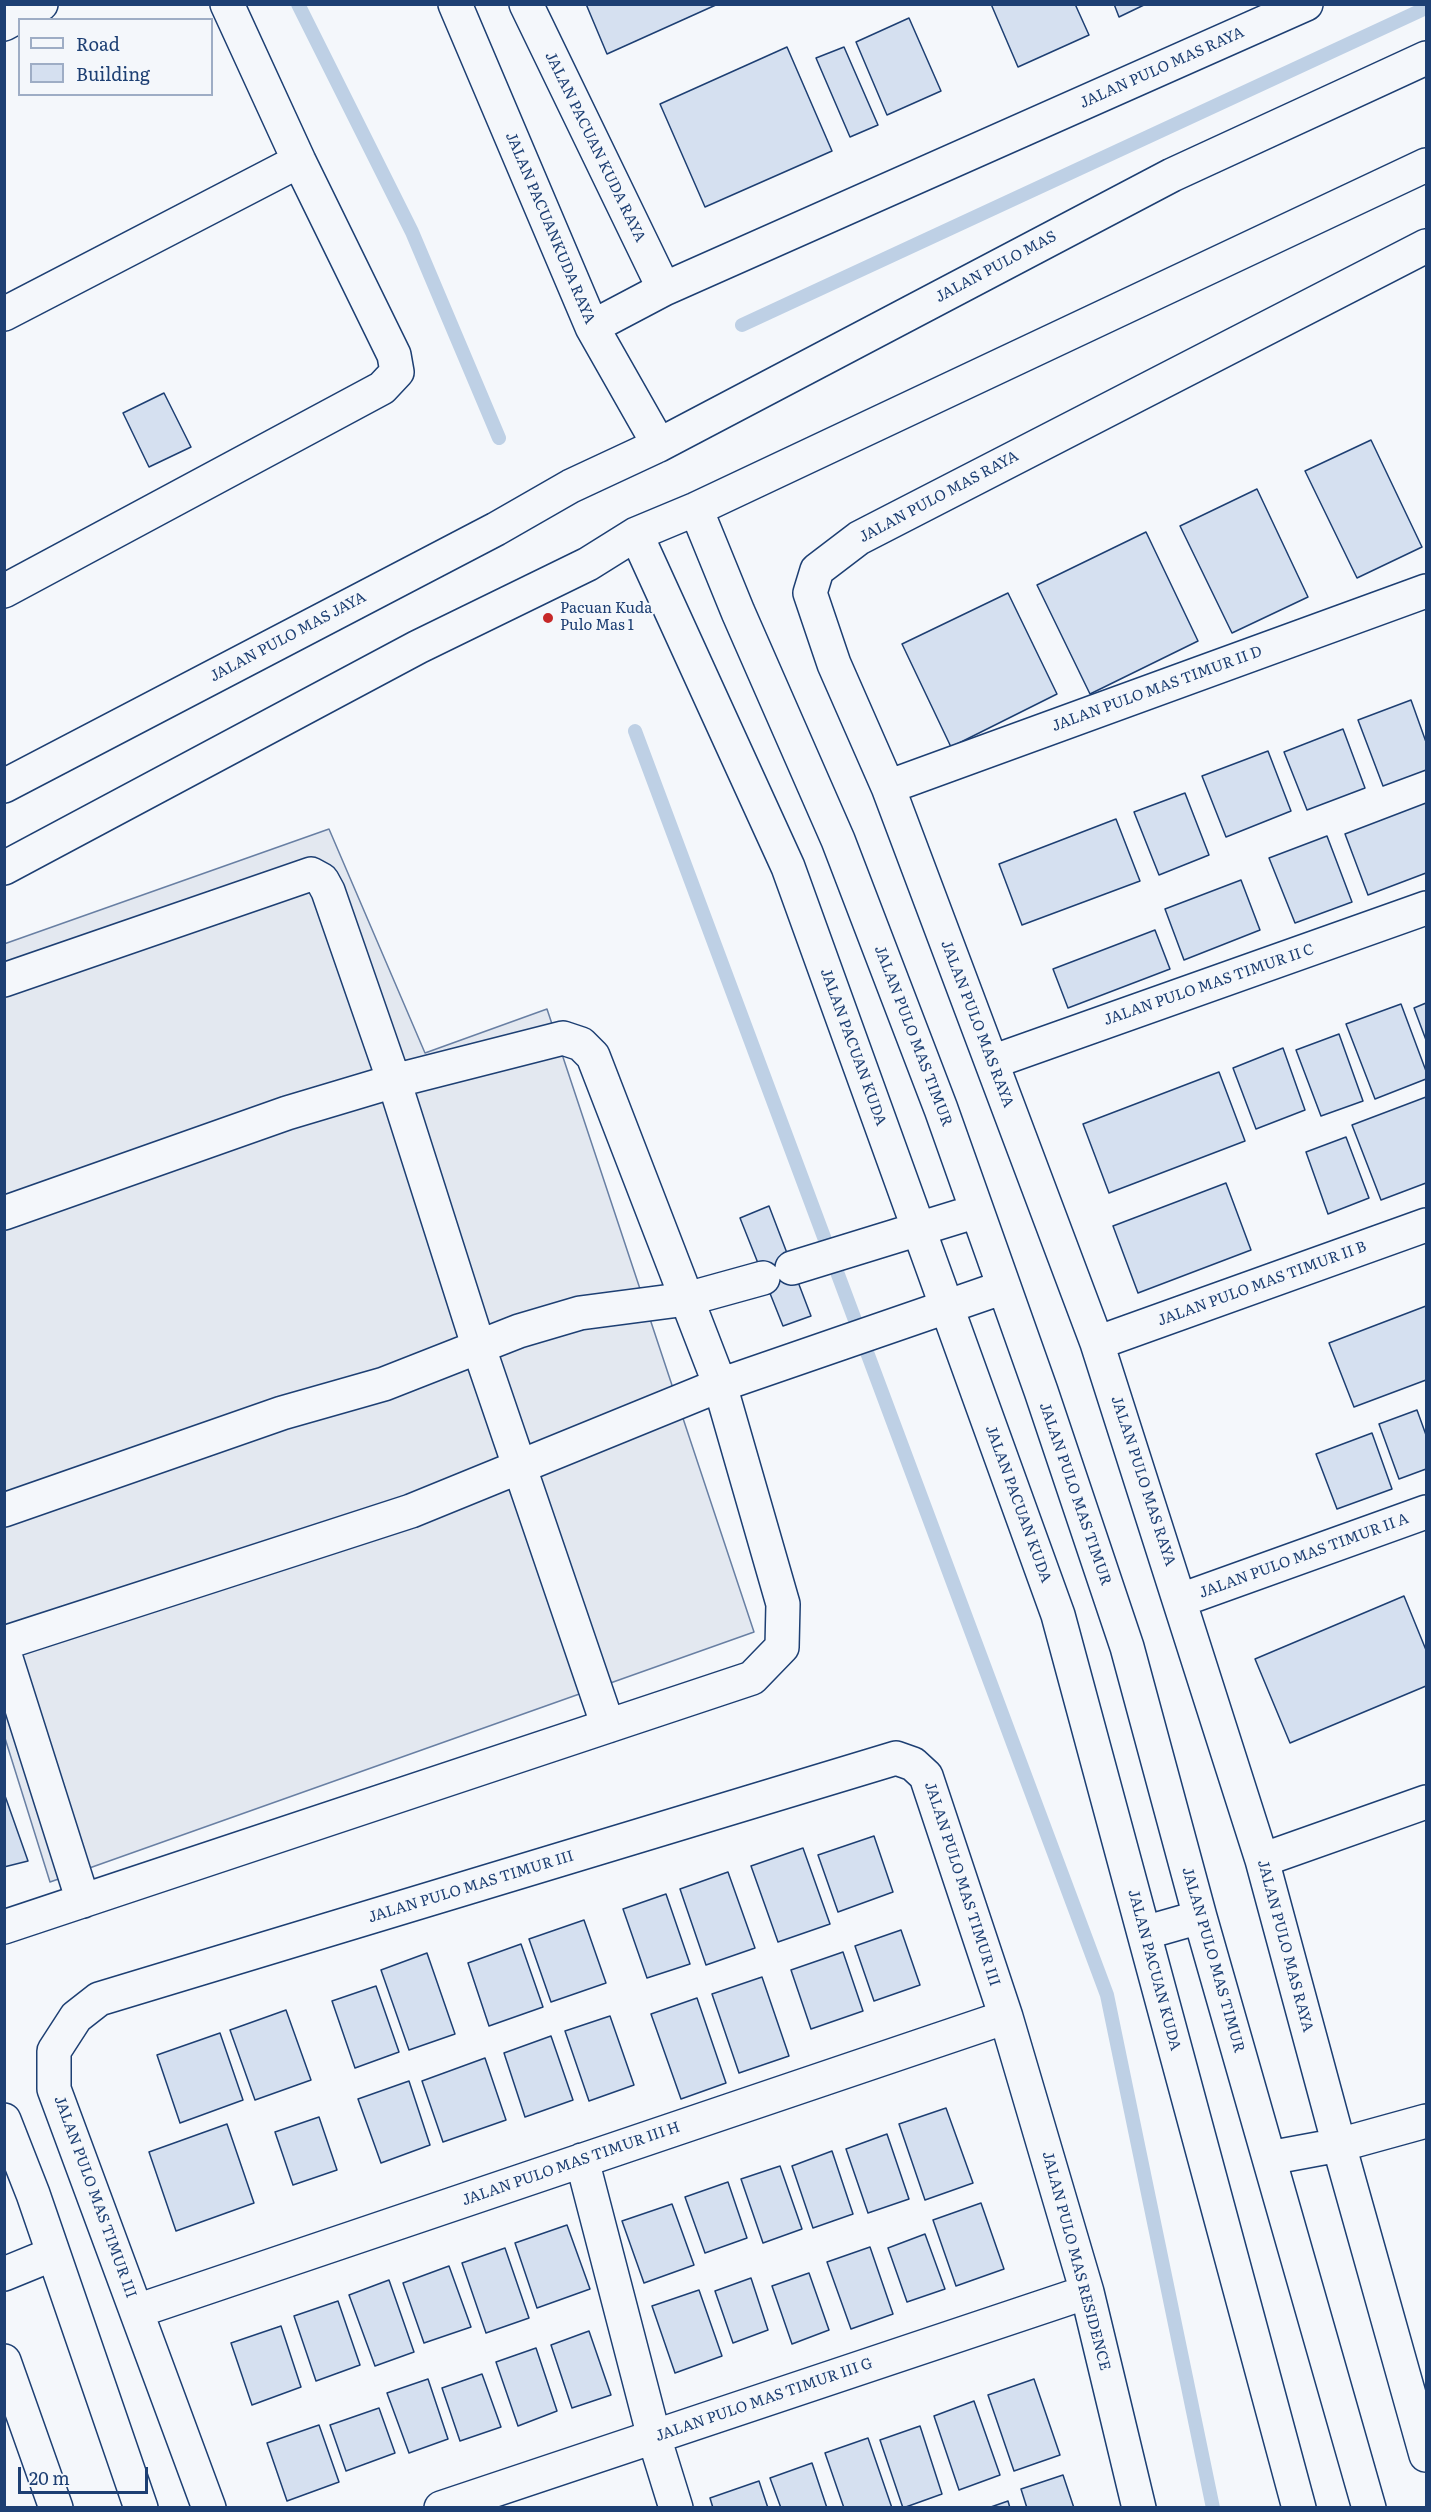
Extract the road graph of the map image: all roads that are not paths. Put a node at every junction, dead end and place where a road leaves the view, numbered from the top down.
1 (41, 4) edge
2 (227, 4) edge
3 (455, 4) edge
4 (526, 4) edge
5 (1305, 4) edge
6 (4, 24) edge
7 (1426, 58) edge
8 (299, 161) junction
9 (1426, 165) edge
10 (1426, 246) edge
11 (664, 289) junction
12 (4, 314) edge
13 (597, 337) junction
14 (659, 444) junction
15 (571, 486) joint
16 (696, 509) junction
17 (636, 534) junction
18 (4, 591) edge
19 (1426, 591) edge
20 (4, 786) edge
21 (888, 787) junction
22 (4, 868) edge
23 (1426, 908) edge
24 (4, 980) edge
25 (992, 1062) junction
26 (394, 1081) junction
27 (977, 1211) junction
28 (4, 1213) edge
29 (1426, 1225) edge
30 (918, 1228) junction
31 (1004, 1287) junction
32 (687, 1299) junction
33 (947, 1308) junction
34 (1097, 1343) junction
35 (479, 1348) junction
36 (720, 1385) junction
37 (519, 1467) junction
38 (4, 1510) edge
39 (1426, 1512) edge
40 (1181, 1600) junction
41 (4, 1643) edge
42 (4, 1652) edge
43 (608, 1725) junction
44 (1426, 1802) edge
45 (1263, 1860) junction
46 (83, 1901) junction
47 (1200, 1917) junction
48 (4, 1927) edge
49 (1144, 1933) junction
50 (1006, 2017) junction
51 (4, 2120) edge
52 (1426, 2121) edge
53 (1339, 2145) junction
54 (1269, 2158) junction
55 (582, 2160) junction
56 (52, 2254) junction
57 (4, 2274) edge
58 (1087, 2292) junction
59 (137, 2311) junction
60 (4, 2361) edge
61 (654, 2437) junction
62 (1426, 2455) edge
63 (56, 2508) edge
64 (141, 2508) edge
65 (209, 2508) edge
66 (441, 2508) edge
67 (676, 2508) edge
68 (1138, 2508) edge
69 (1299, 2508) edge
70 (1369, 2508) edge

1 - 6 street
2 - 8 street
3 - 13 street, JALAN PACUANKUDA RAYA
4 - 11 street, JALAN PACUAN KUDA RAYA
5 - 11 street, JALAN PULO MAS RAYA
7 - 14 street, JALAN PULO MAS
8 - 12 street
8 - 18 street
9 - 16 street
10 - 21 street, JALAN PULO MAS RAYA
11 - 13 street, JALAN PULO MAS RAYA
13 - 14 street, JALAN PACUANKUDA RAYA
14 - 15 street, JALAN PULO MAS
15 - 20 street, JALAN PULO MAS JAYA
16 - 17 street
16 - 27 street, JALAN PULO MAS TIMUR
17 - 22 street
17 - 30 street, JALAN PACUAN KUDA
19 - 21 street, JALAN PULO MAS TIMUR II D
21 - 25 street, JALAN PULO MAS RAYA
23 - 25 street, JALAN PULO MAS TIMUR II C
24 - 26 street
25 - 34 street, JALAN PULO MAS RAYA
26 - 28 street
26 - 32 street
26 - 35 street
27 - 30 street
27 - 31 street, JALAN PULO MAS TIMUR
29 - 34 street, JALAN PULO MAS TIMUR II B
30 - 32 street
30 - 33 street, JALAN PACUAN KUDA
31 - 33 street
31 - 47 street, JALAN PULO MAS TIMUR
32 - 35 street
32 - 36 street
33 - 36 street
33 - 49 street, JALAN PACUAN KUDA
34 - 40 street, JALAN PULO MAS RAYA
35 - 37 street
35 - 38 street
36 - 37 street
36 - 43 street
37 - 41 street
37 - 43 street
39 - 40 street, JALAN PULO MAS TIMUR II A
40 - 45 street, JALAN PULO MAS RAYA
42 - 46 street
43 - 46 street
44 - 45 street
45 - 53 street, JALAN PULO MAS RAYA
46 - 48 street
47 - 49 street
47 - 54 street, JALAN PULO MAS TIMUR
49 - 69 street, JALAN PACUAN KUDA
50 - 55 street, JALAN PULO MAS TIMUR III H
50 - 58 street, JALAN PULO MAS RESIDENCE
50 - 59 street, JALAN PULO MAS TIMUR III
51 - 56 street
52 - 53 street
53 - 54 street
53 - 62 street
54 - 70 street, JALAN PULO MAS TIMUR
55 - 59 street, JALAN PULO MAS TIMUR III H
55 - 61 street
56 - 57 street
56 - 64 street
58 - 61 street, JALAN PULO MAS TIMUR III G
58 - 68 street, JALAN PULO MAS RESIDENCE
59 - 65 street
60 - 63 street
61 - 66 street, JALAN PULO MAS TIMUR III G
61 - 67 street

